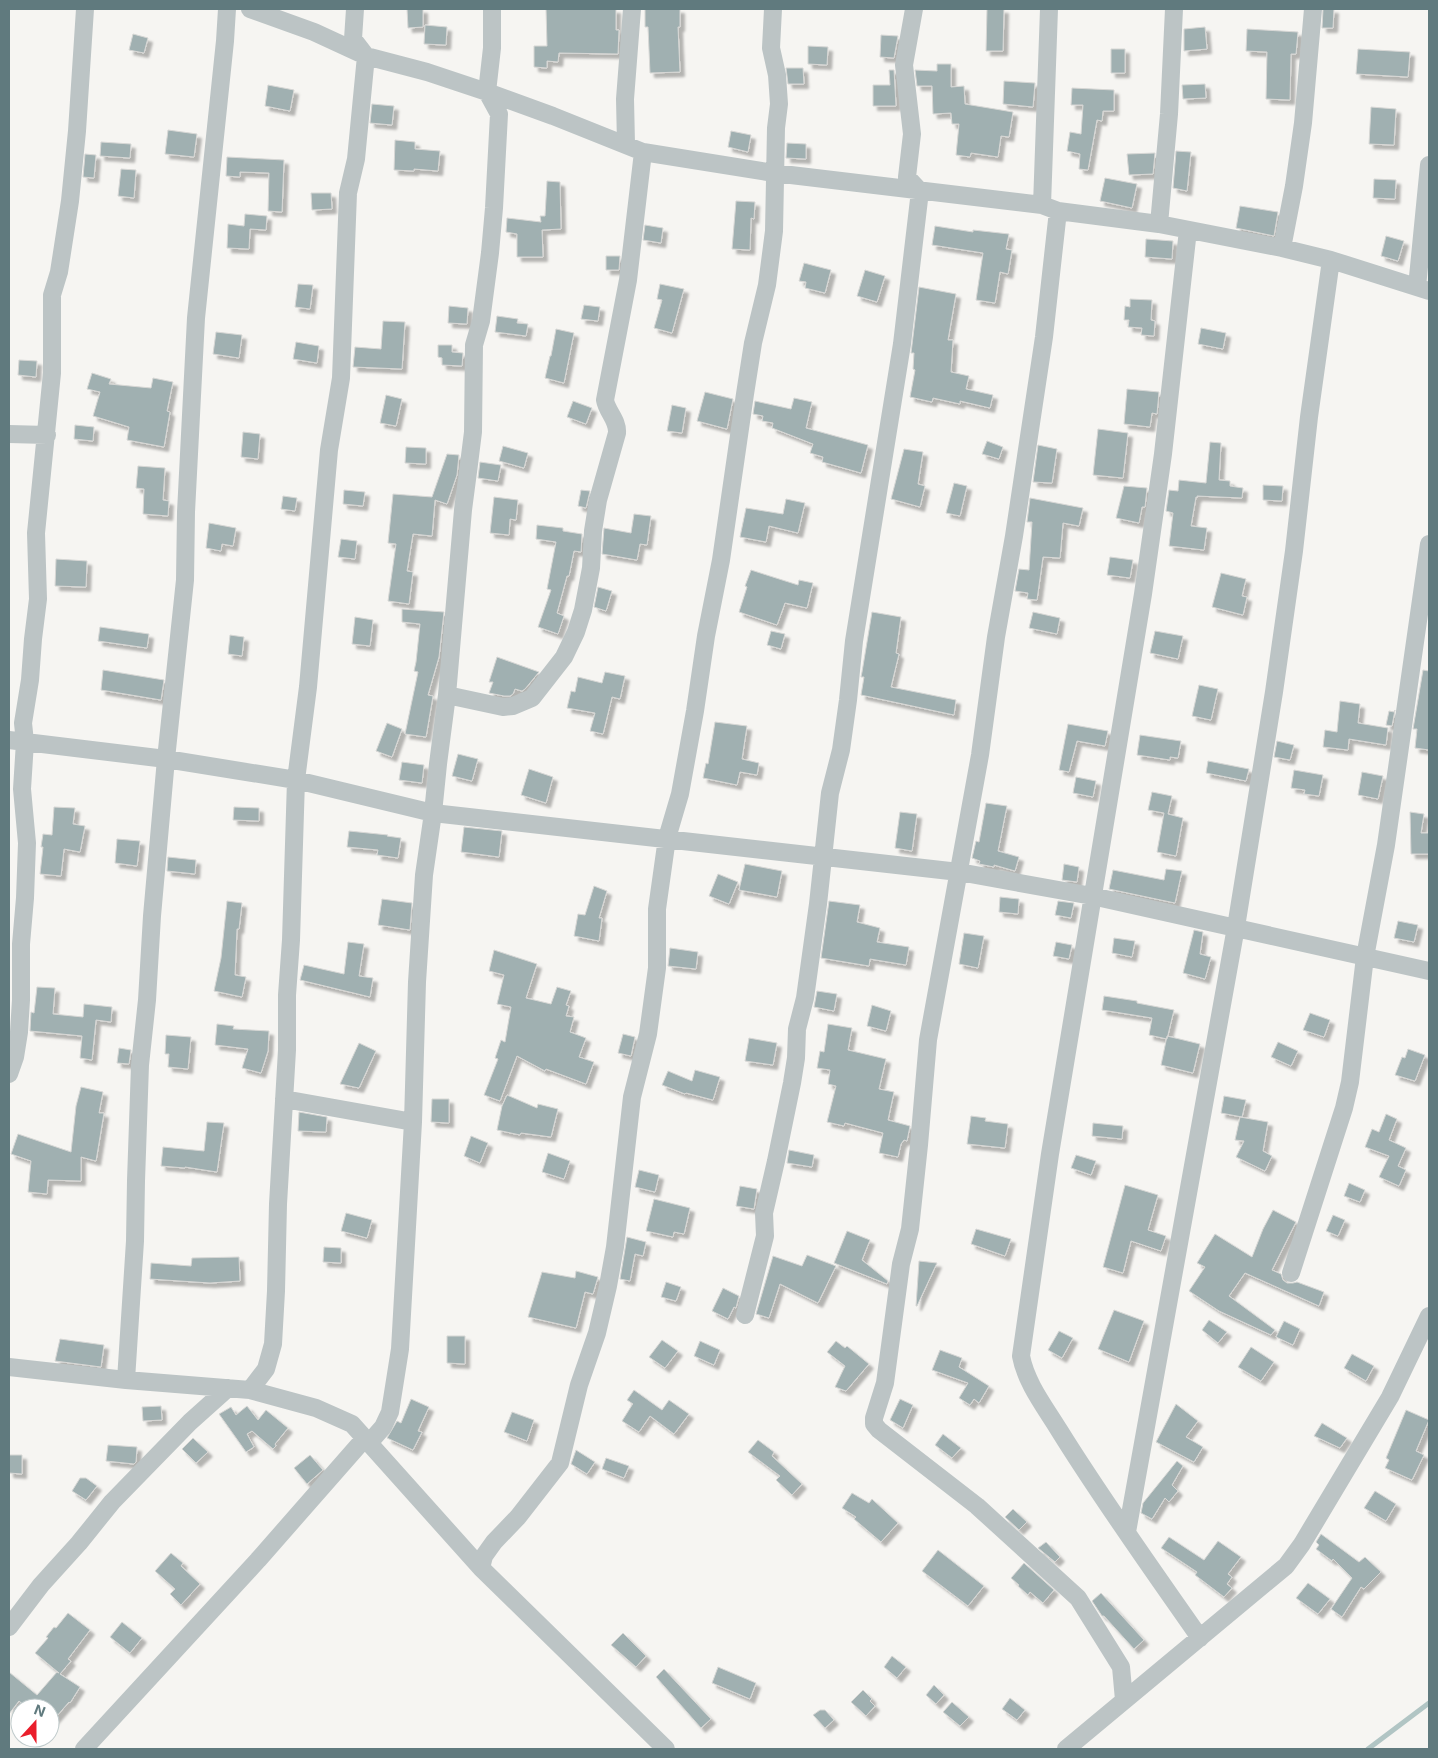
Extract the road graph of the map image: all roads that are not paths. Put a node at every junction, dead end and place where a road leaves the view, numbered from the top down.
1 (85, 9) edge
2 (227, 9) edge
3 (250, 9) edge
4 (355, 9) edge
5 (492, 9) edge
6 (632, 9) edge
7 (773, 9) edge
8 (914, 9) edge
9 (1048, 9) edge
10 (1174, 9) edge
11 (1313, 9) edge
12 (366, 56) junction
13 (487, 92) junction
14 (626, 144) junction
15 (643, 152) junction
16 (1429, 165) edge
17 (774, 173) junction
18 (920, 191) junction
19 (1050, 208) junction
20 (1159, 224) junction
21 (1188, 230) junction
22 (1282, 248) junction
23 (1331, 260) junction
24 (1423, 289) edge
25 (9, 434) edge
26 (47, 435) junction
27 (1429, 544) edge
28 (447, 695) junction
29 (17, 741) edge
30 (166, 759) junction
31 (296, 780) junction
32 (433, 813) junction
33 (667, 838) junction
34 (822, 856) junction
35 (959, 872) junction
36 (1092, 896) junction
37 (1236, 927) junction
38 (1364, 956) junction
39 (1429, 971) edge
40 (9, 1074) edge
41 (284, 1099) junction
42 (413, 1122) junction
43 (1292, 1273) dead end
44 (745, 1315) dead end
45 (1429, 1316) edge
46 (9, 1367) edge
47 (126, 1380) junction
48 (228, 1388) junction
49 (250, 1390) junction
50 (367, 1441) junction
51 (1126, 1532) junction
52 (481, 1568) junction
53 (9, 1628) edge
54 (1200, 1638) junction
55 (1124, 1700) junction
56 (84, 1749) edge
57 (666, 1749) edge
58 (1066, 1749) edge

1 - 26 street
2 - 30 street
3 - 12 street
4 - 12 street
5 - 13 street
6 - 14 street
7 - 17 street
8 - 18 street
9 - 19 street
10 - 20 street
11 - 22 street
12 - 13 street
12 - 31 street
13 - 14 street
13 - 28 street
14 - 15 street
15 - 17 street
15 - 28 street
16 - 24 street
17 - 18 street
17 - 33 street
18 - 19 street
18 - 34 street
19 - 20 street
19 - 35 street
20 - 21 street
21 - 22 street
21 - 36 street
22 - 23 street
23 - 24 street
23 - 37 street
25 - 26 street
26 - 29 street
27 - 38 street
28 - 32 street
29 - 30 street
29 - 40 street
30 - 31 street
30 - 47 street
31 - 32 street
31 - 41 street
32 - 33 street
32 - 42 street
33 - 34 street
33 - 52 street
34 - 35 street
34 - 44 street
35 - 36 street
35 - 55 street
36 - 37 street
36 - 51 street
37 - 38 street
37 - 51 street
38 - 39 street
38 - 43 street
41 - 42 street
41 - 49 street
42 - 50 street
45 - 54 street
46 - 47 street
47 - 48 street
48 - 49 street
48 - 53 street
49 - 50 street
50 - 52 street
50 - 56 street
51 - 54 street
52 - 57 street
54 - 55 street
55 - 58 street

